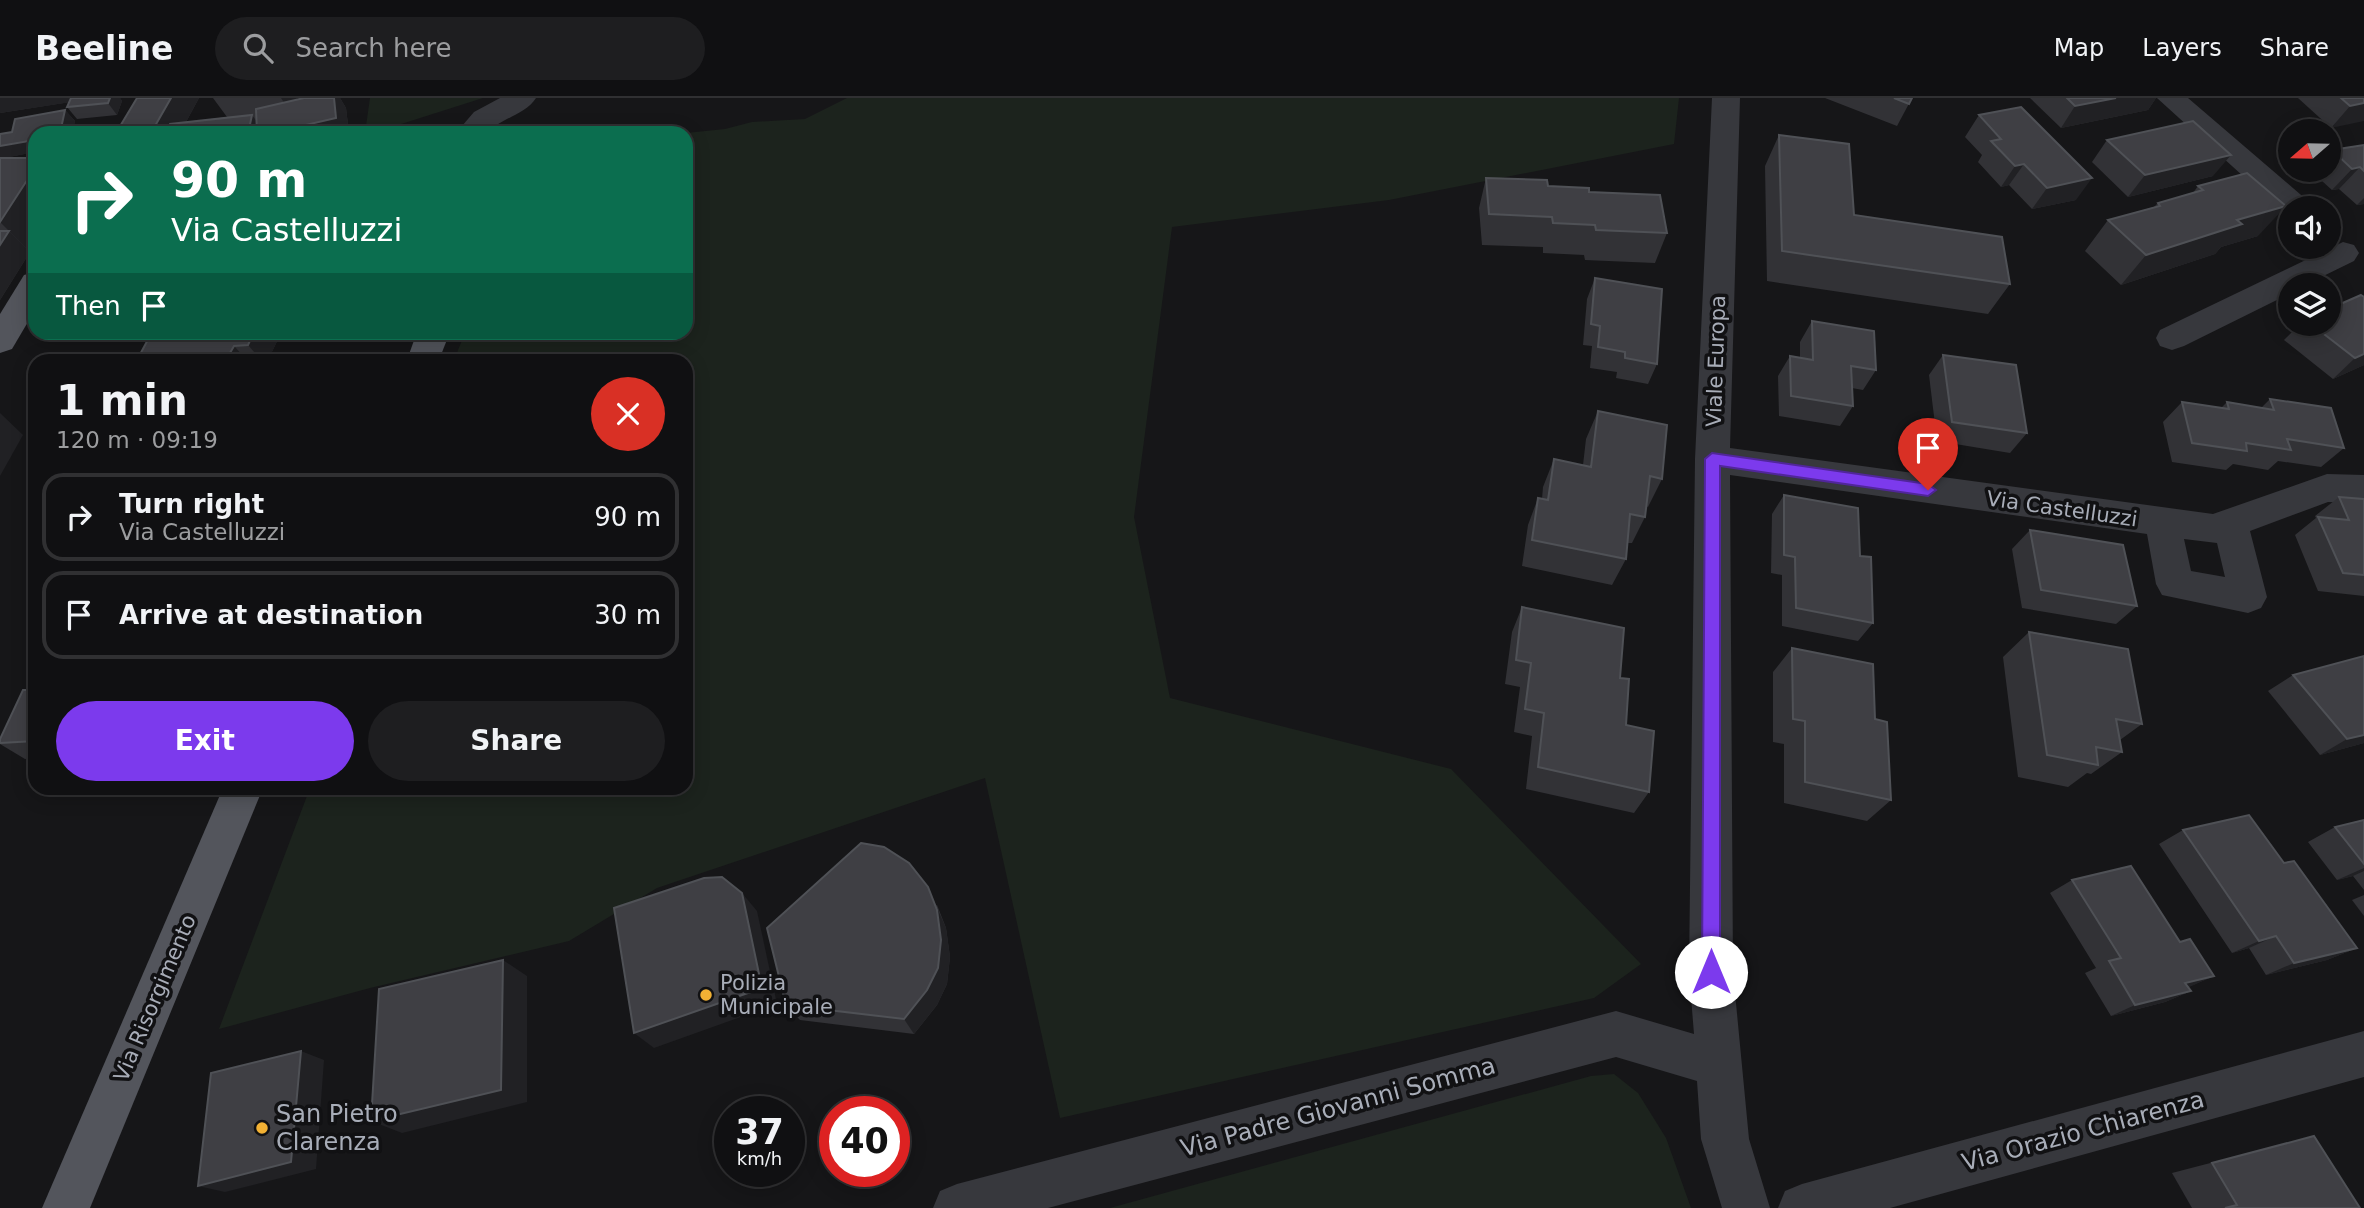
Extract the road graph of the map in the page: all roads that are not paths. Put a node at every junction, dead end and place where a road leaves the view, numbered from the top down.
1 (522, 98) edge
2 (548, 98) edge
3 (1726, 98) edge
4 (2171, 98) edge
5 (478, 126) edge
6 (523, 126) edge
7 (2283, 196) edge
8 (2347, 249) edge
9 (28, 295) edge
10 (2172, 338) dead end
11 (0, 341) edge
12 (1712, 459) junction
13 (2364, 489) edge
14 (2163, 523) junction
15 (2230, 523) junction
16 (240, 795) edge
17 (2364, 1054) edge
18 (1719, 1065) junction
19 (66, 1208) edge
20 (957, 1208) edge
21 (1746, 1208) edge
22 (1802, 1208) edge

1 - 5 street
2 - 6 street
3 - 12 street, Viale Europa
4 - 7 street
8 - 10 street
9 - 11 main road
12 - 14 street, Via Castelluzzi
12 - 18 street, Viale Europa
13 - 15 street, Via Castelluzzi
14 - 15 street, Via Castelluzzi
14 - 15 street
16 - 19 main road, Via Risorgimento
17 - 22 street, Via Orazio Chiarenza
18 - 20 street, Via Padre Giovanni Somma
18 - 21 street, Viale Europa

